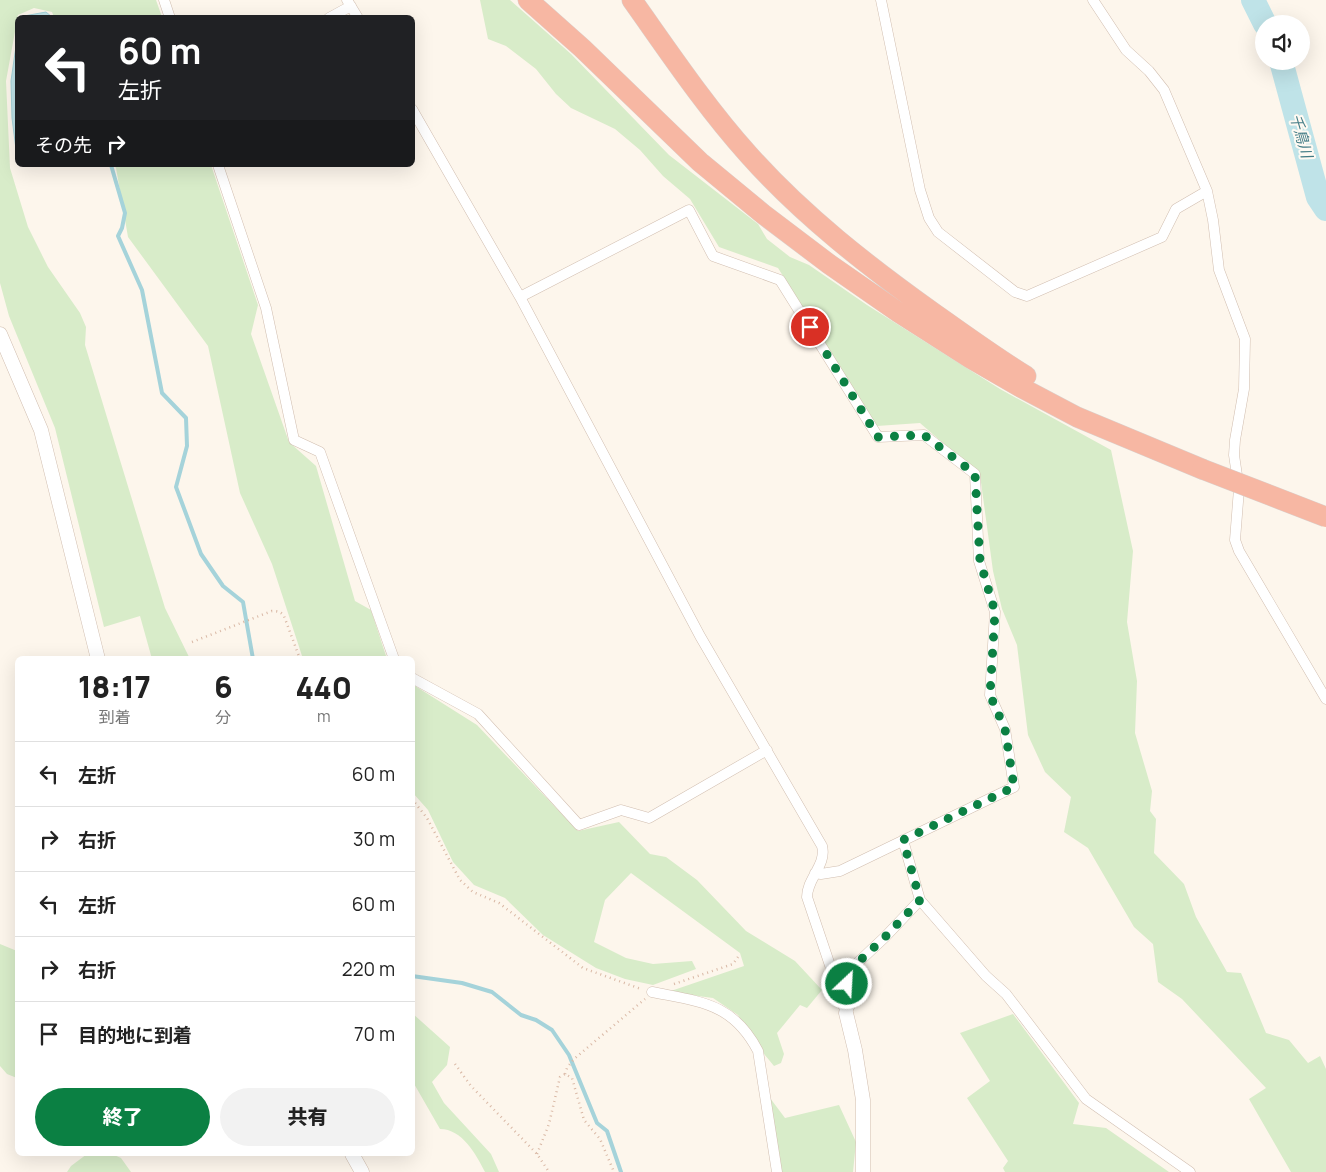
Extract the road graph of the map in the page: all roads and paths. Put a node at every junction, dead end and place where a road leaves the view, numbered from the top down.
1 (164, 0) edge
2 (528, 0) edge
3 (632, 0) edge
4 (881, 0) edge
5 (1093, 0) edge
6 (349, 3) edge
7 (169, 15) edge
8 (333, 15) edge
9 (356, 15) edge
10 (415, 114) edge
11 (219, 167) edge
12 (1207, 191) junction
13 (520, 297) junction
14 (0, 334) edge
15 (1142, 443) junction
16 (1326, 517) edge
17 (192, 642) dead end
18 (97, 656) edge
19 (299, 656) edge
20 (393, 656) edge
21 (415, 680) edge
22 (1326, 699) edge
23 (767, 750) junction
24 (415, 803) edge
25 (903, 840) junction
26 (815, 873) junction
27 (920, 900) junction
28 (738, 957) dead end
29 (652, 992) junction
30 (846, 1013) junction
31 (455, 1064) dead end
32 (565, 1074) junction
33 (537, 1154) junction
34 (353, 1156) edge
35 (362, 1172) edge
36 (549, 1172) edge
37 (614, 1172) edge
38 (777, 1172) edge
39 (863, 1172) edge
40 (1190, 1172) edge

1 - 7 street
2 - 15 highway
3 - 15 highway
4 - 12 street
5 - 12 street
6 - 8 street
6 - 9 street
10 - 13 street
11 - 20 street
12 - 22 street
13 - 23 street
13 - 25 street
14 - 18 street
15 - 16 highway, bridge
17 - 19 path
21 - 23 street
23 - 26 street
24 - 29 path
25 - 26 street
25 - 27 street
26 - 30 street
27 - 30 street
27 - 40 street
28 - 29 path
29 - 32 path
29 - 38 street
30 - 39 street
31 - 33 path
32 - 33 path
32 - 37 path
33 - 36 path
34 - 35 street

